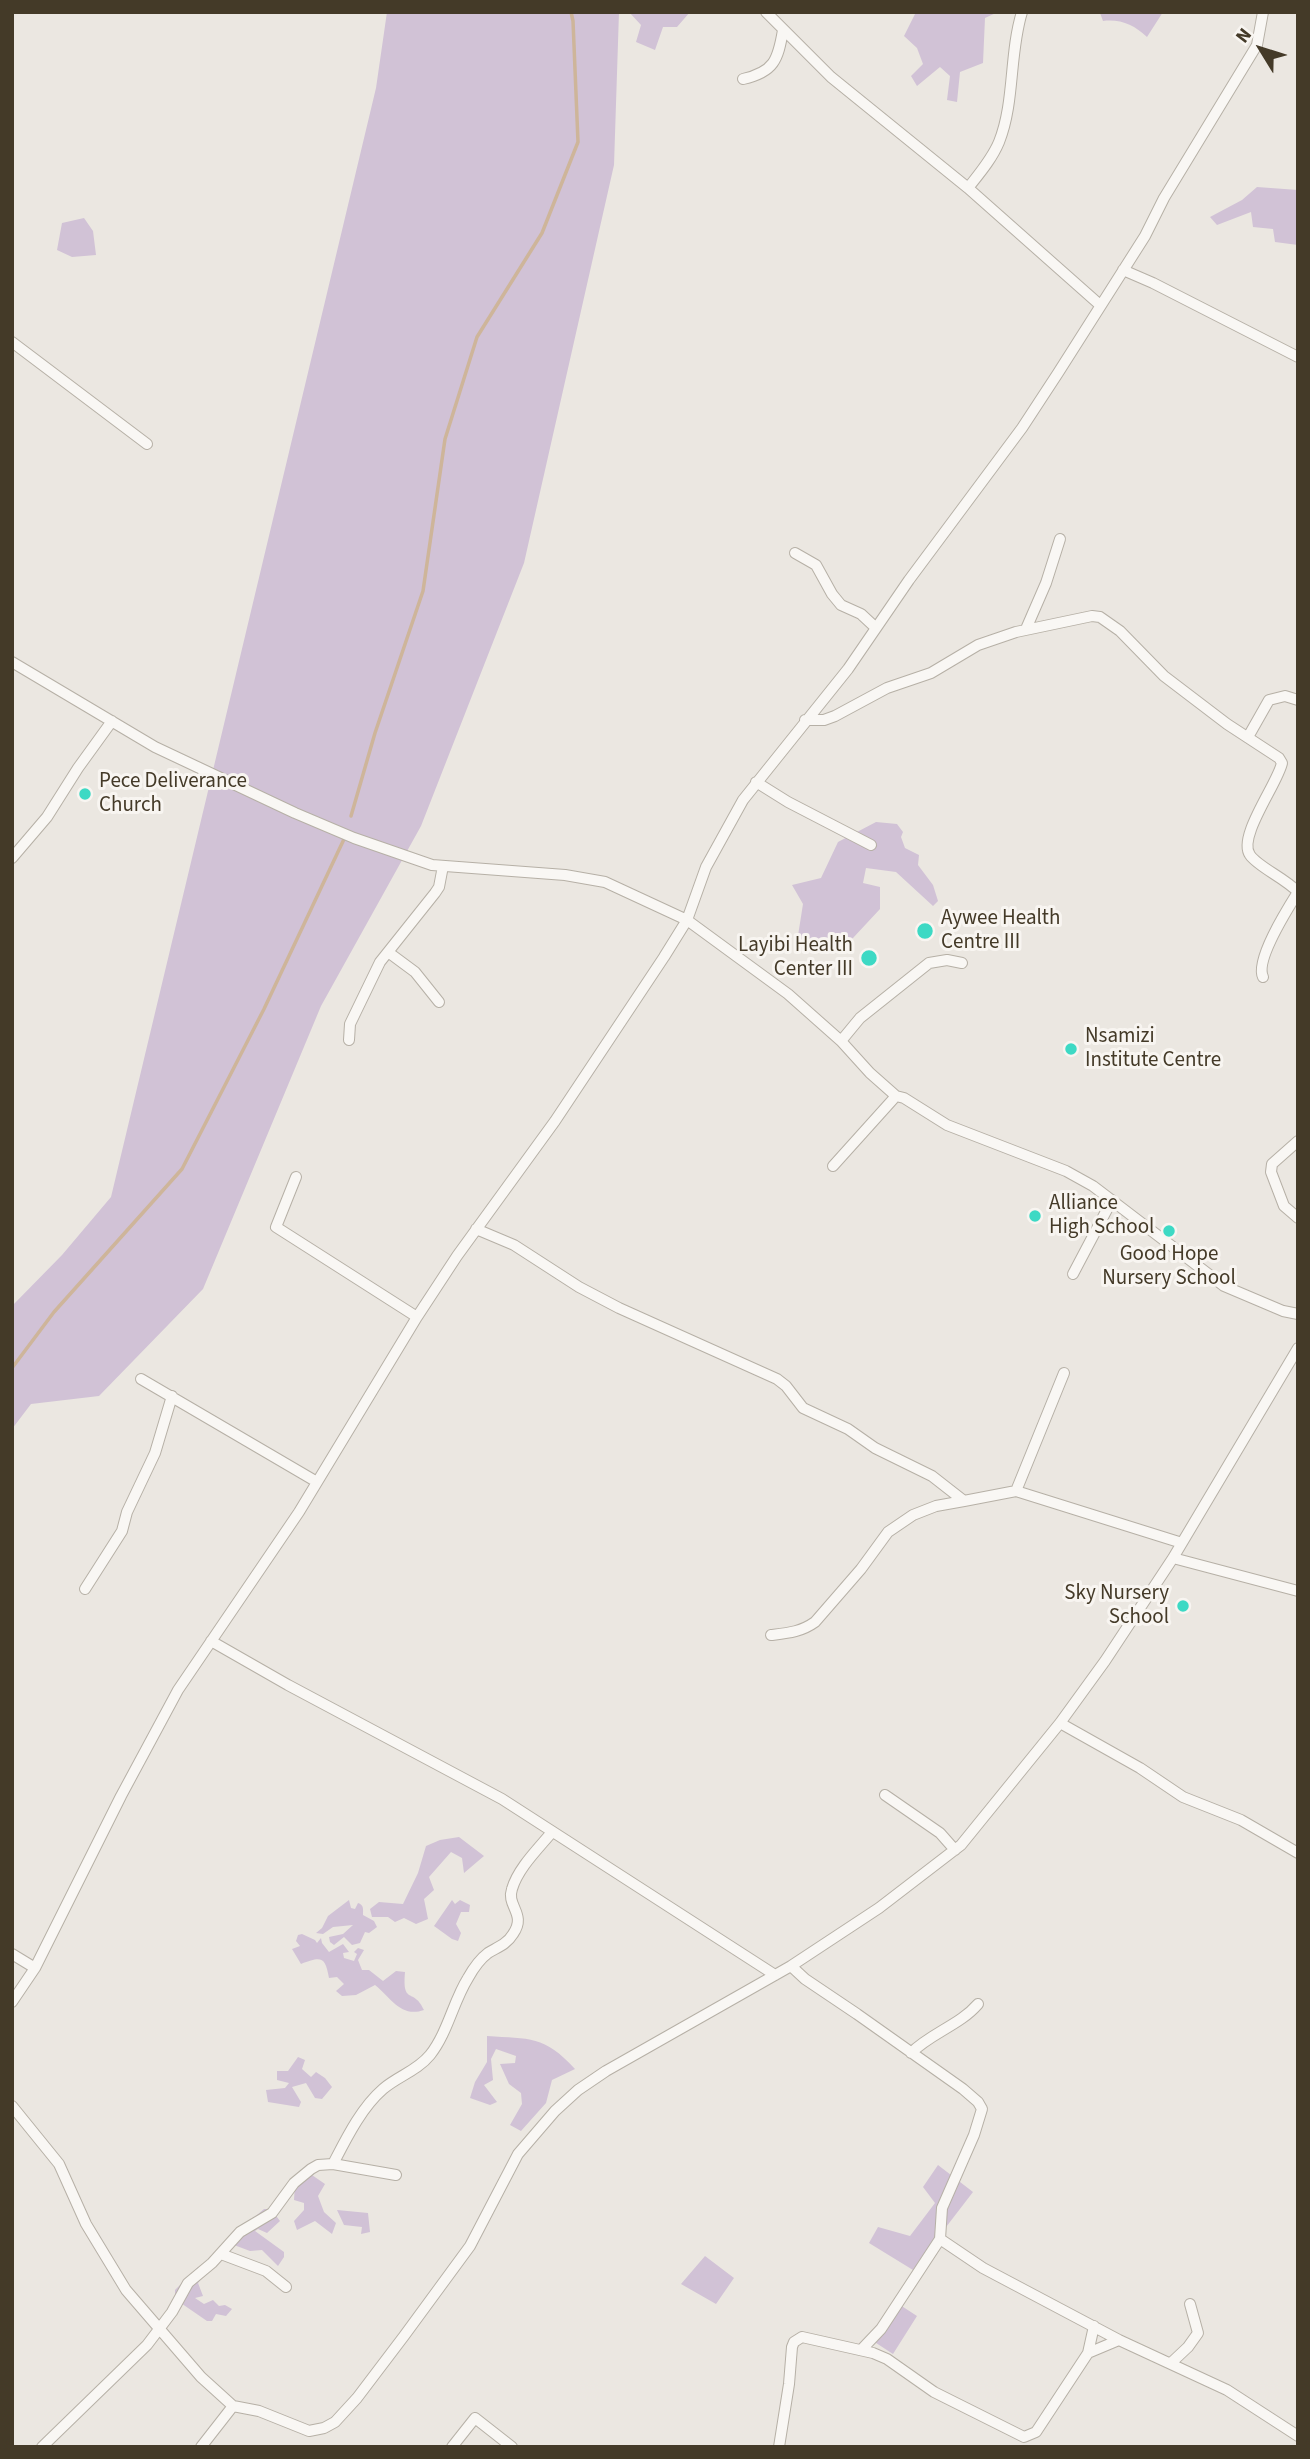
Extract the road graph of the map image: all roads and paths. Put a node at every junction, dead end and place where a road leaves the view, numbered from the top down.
1 (766, 12) edge
2 (1022, 12) edge
3 (1263, 12) edge
4 (783, 30) junction
5 (743, 79) dead end
6 (968, 188) junction
7 (1123, 270) junction
8 (1100, 305) junction
9 (12, 342) edge
10 (1298, 357) edge
11 (147, 444) dead end
12 (1060, 539) dead end
13 (795, 553) dead end
14 (876, 628) junction
15 (1027, 629) junction
16 (12, 662) edge
17 (1298, 700) edge
18 (805, 720) junction
19 (112, 722) junction
20 (1248, 737) junction
21 (756, 782) junction
22 (871, 845) dead end
23 (12, 859) edge
24 (443, 866) junction
25 (687, 920) junction
26 (388, 952) junction
27 (962, 963) dead end
28 (1263, 977) dead end
29 (439, 1002) dead end
30 (349, 1040) dead end
31 (841, 1041) junction
32 (896, 1096) junction
33 (1298, 1141) edge
34 (833, 1166) dead end
35 (296, 1177) dead end
36 (1112, 1200) junction
37 (1298, 1218) edge
38 (476, 1229) junction
39 (1073, 1275) dead end
40 (1298, 1314) edge
41 (417, 1317) junction
42 (1298, 1348) edge
43 (1064, 1373) dead end
44 (141, 1379) dead end
45 (172, 1396) junction
46 (317, 1482) junction
47 (1016, 1491) junction
48 (964, 1501) junction
49 (1182, 1543) junction
50 (1173, 1558) junction
51 (85, 1589) dead end
52 (1298, 1591) edge
53 (771, 1635) dead end
54 (211, 1642) junction
55 (1060, 1723) junction
56 (885, 1795) dead end
57 (552, 1832) junction
58 (955, 1850) junction
59 (1298, 1853) edge
60 (12, 1954) edge
61 (791, 1966) junction
62 (35, 1968) junction
63 (775, 1975) junction
64 (12, 2002) edge
65 (978, 2004) dead end
66 (911, 2053) junction
67 (12, 2106) edge
68 (333, 2165) junction
69 (396, 2175) dead end
70 (940, 2239) junction
71 (221, 2254) junction
72 (286, 2287) dead end
73 (1191, 2304) dead end
74 (1094, 2326) junction
75 (159, 2330) junction
76 (1119, 2340) junction
77 (862, 2349) junction
78 (1088, 2353) junction
79 (1171, 2363) junction
80 (233, 2406) junction
81 (1298, 2435) edge
82 (42, 2447) edge
83 (201, 2447) edge
84 (452, 2447) edge
85 (512, 2447) edge
86 (779, 2447) edge

1 - 4 street
2 - 6 street
3 - 7 street
4 - 5 street
4 - 6 street
6 - 8 street
7 - 8 street
7 - 10 street
8 - 14 street
9 - 11 street
12 - 15 street
13 - 14 street
14 - 18 street
15 - 18 street
15 - 20 street
16 - 19 street
17 - 20 street
18 - 21 street
19 - 23 street
19 - 24 street
20 - 28 street
21 - 22 street
21 - 25 street
24 - 25 street
24 - 26 street
25 - 31 street
25 - 38 street
26 - 29 street
26 - 30 street
27 - 31 street
31 - 32 street
32 - 34 street
32 - 36 street
33 - 37 street
35 - 41 street
36 - 39 street
36 - 40 street
38 - 41 street
38 - 48 street
41 - 46 street
42 - 49 street
43 - 47 street
44 - 45 street
45 - 46 street
45 - 51 street
46 - 54 street
47 - 48 street
47 - 49 street
48 - 53 street
49 - 50 street
50 - 52 street
50 - 55 street
54 - 57 street
54 - 62 street
55 - 58 street
55 - 59 street
56 - 58 street
57 - 63 street
57 - 68 street
58 - 61 street
60 - 62 street
61 - 63 street
61 - 66 street
62 - 64 street
63 - 80 street
65 - 66 street
66 - 70 street
67 - 75 street
68 - 69 street
68 - 71 street
70 - 74 street
70 - 77 street
71 - 72 street
71 - 75 street
73 - 79 street
74 - 76 street
74 - 78 street
75 - 80 street
75 - 82 street
76 - 78 street
76 - 79 street
77 - 78 street
77 - 86 street
79 - 81 street
80 - 83 street
84 - 85 street

